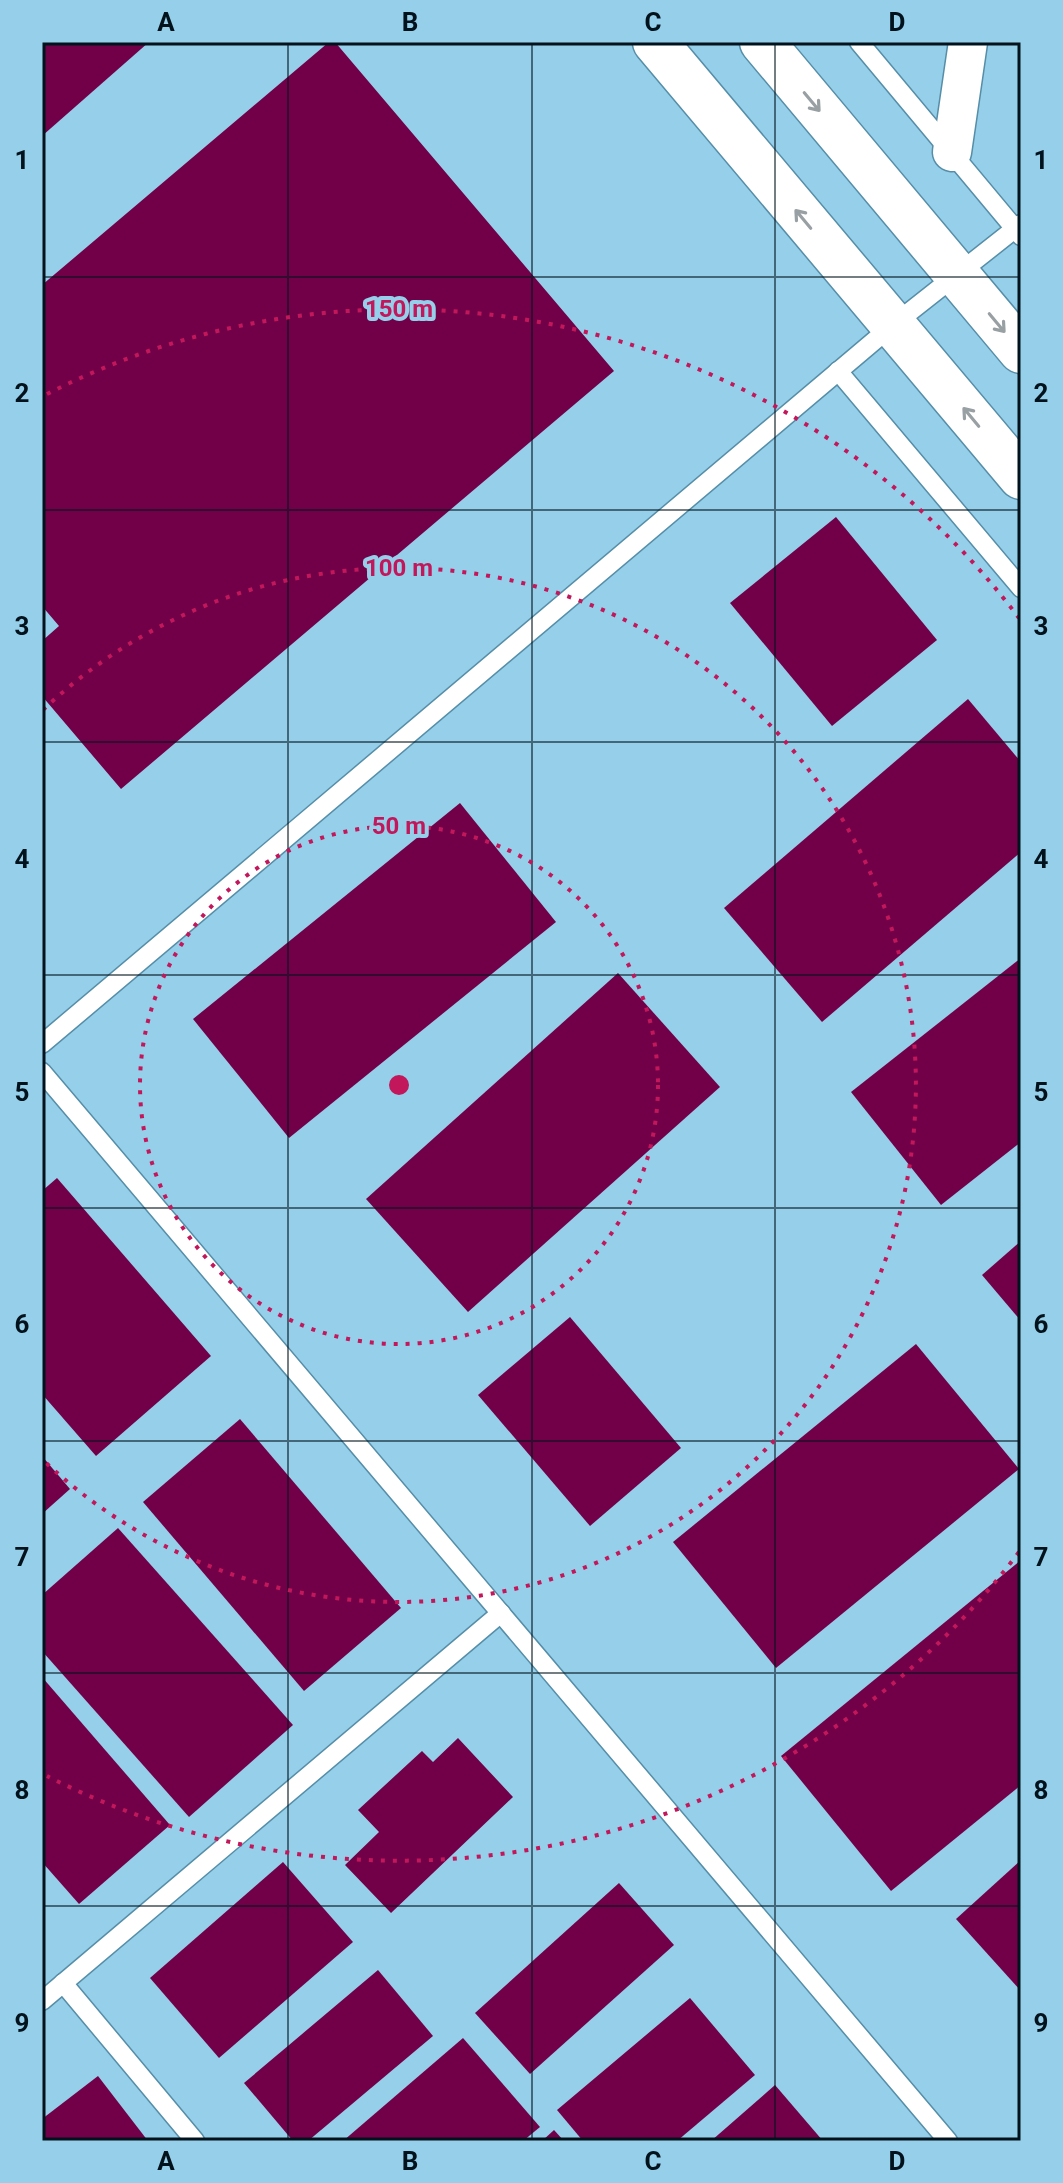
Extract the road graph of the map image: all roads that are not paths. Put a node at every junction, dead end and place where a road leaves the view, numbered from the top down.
1 (655, 42) edge
2 (762, 42) edge
3 (859, 42) edge
4 (968, 42) edge
5 (952, 152) junction
6 (1019, 230) edge
7 (956, 275) junction
8 (893, 325) junction
9 (1021, 351) edge
10 (838, 371) junction
11 (1021, 477) edge
12 (1021, 588) edge
13 (42, 1044) edge
14 (42, 1072) edge
15 (501, 1613) junction
16 (63, 1983) junction
17 (42, 2001) edge
18 (195, 2141) edge
19 (948, 2141) edge

8 -> 1 street
2 -> 7 street
3 - 5 lane
4 - 5 street
5 - 6 lane
6 - 7 lane
7 - 8 lane
7 -> 9 street
8 - 10 lane
11 -> 8 street
10 - 12 lane
10 - 13 lane
14 - 15 lane
15 - 16 lane
15 - 19 lane
16 - 17 lane
16 - 18 lane

